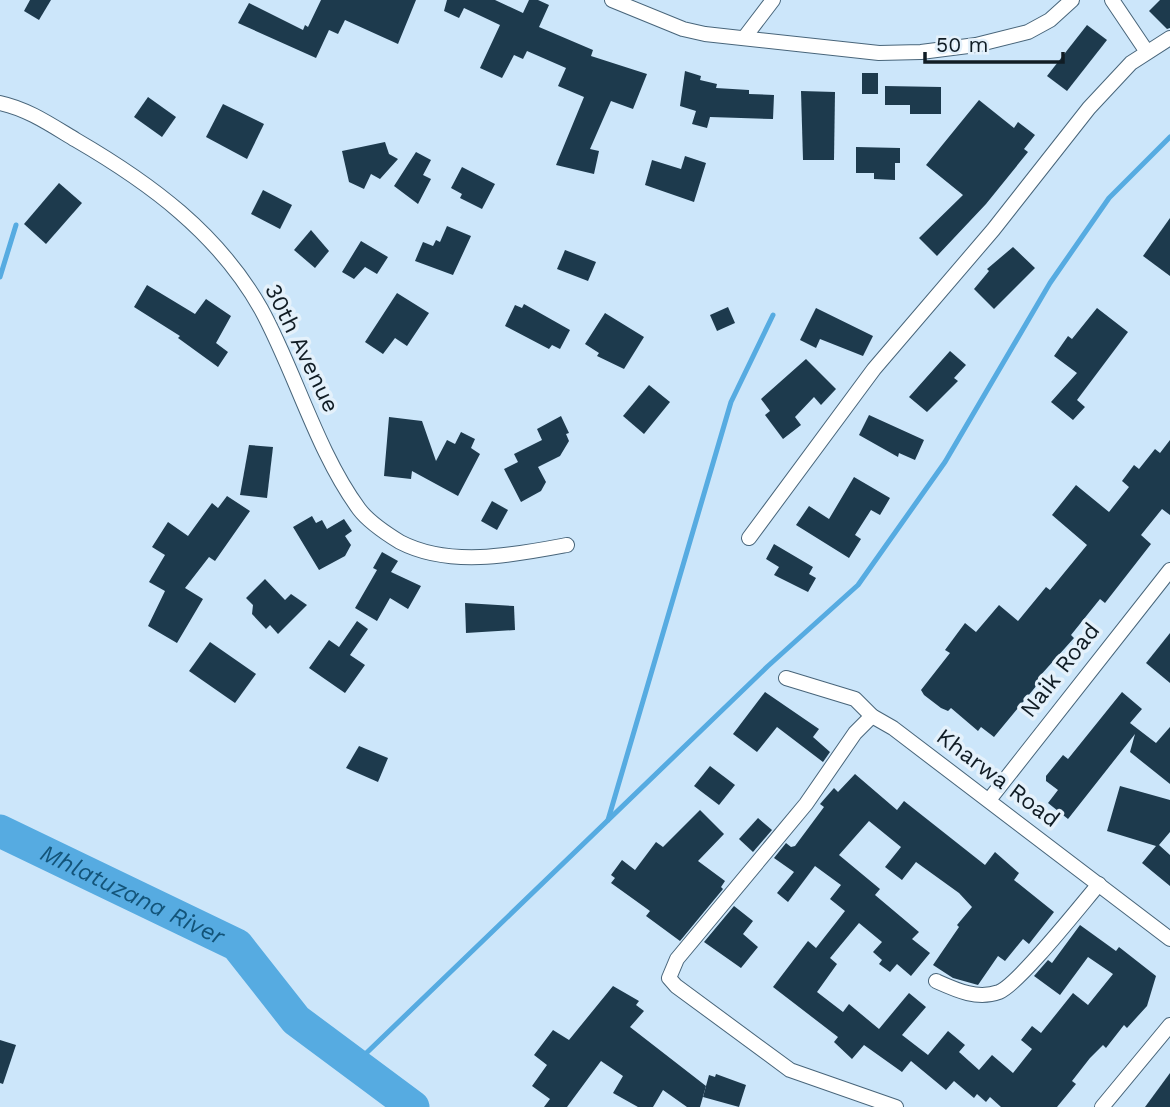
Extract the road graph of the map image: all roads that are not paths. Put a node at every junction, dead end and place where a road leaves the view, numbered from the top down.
1 (612, 0) edge
2 (773, 0) edge
3 (1072, 0) edge
4 (1112, 0) edge
5 (744, 38) junction
6 (1170, 38) edge
7 (1147, 52) junction
8 (0, 103) edge
9 (749, 538) dead end
10 (566, 545) dead end
11 (1170, 570) edge
12 (786, 678) dead end
13 (872, 716) junction
14 (989, 800) junction
15 (1099, 884) junction
16 (1170, 939) edge
17 (936, 981) dead end
18 (1170, 1025) edge
19 (895, 1107) edge
20 (1102, 1107) edge

1 - 5 street
2 - 5 street
3 - 5 street
4 - 7 street
6 - 7 street
7 - 9 street
8 - 10 street, 30th Avenue
11 - 14 street, Naik Road
12 - 13 street, Kharwa Road
13 - 14 street, Kharwa Road
13 - 19 street
14 - 15 street, Kharwa Road
15 - 16 street, Kharwa Road
15 - 17 street
18 - 20 street

